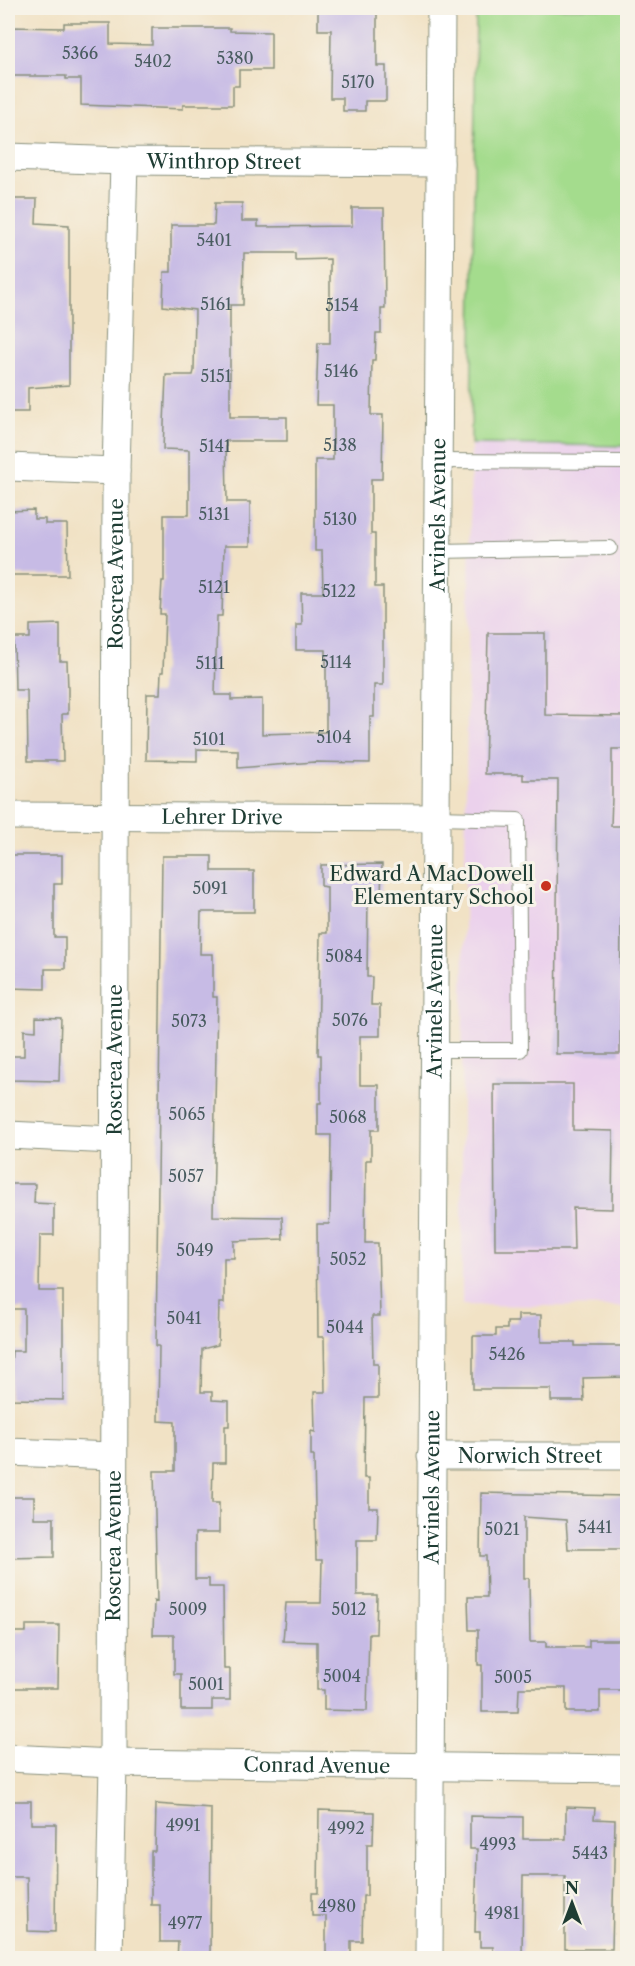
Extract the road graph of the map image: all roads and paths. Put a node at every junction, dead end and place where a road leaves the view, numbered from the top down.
1 (441, 8) edge
2 (8, 158) edge
3 (124, 161) junction
4 (440, 163) junction
5 (438, 460) junction
6 (627, 462) edge
7 (8, 467) edge
8 (116, 471) junction
9 (610, 548) dead end
10 (438, 551) junction
11 (8, 816) edge
12 (116, 818) junction
13 (437, 818) junction
14 (435, 1050) junction
15 (8, 1135) edge
16 (113, 1140) junction
17 (8, 1452) edge
18 (113, 1456) junction
19 (431, 1456) junction
20 (627, 1456) edge
21 (8, 1758) edge
22 (113, 1763) junction
23 (431, 1768) junction
24 (627, 1769) edge
25 (109, 1959) edge
26 (429, 1959) edge

1 - 4 street, Arvinels Avenue
2 - 3 street, Winthrop Street
3 - 4 street, Winthrop Street
3 - 8 street, Roscrea Avenue
4 - 5 street, Arvinels Avenue
5 - 6 lane
5 - 10 street, Arvinels Avenue
7 - 8 street
8 - 12 street, Roscrea Avenue
9 - 10 lane
10 - 13 street, Arvinels Avenue
11 - 12 street, Lehrer Drive
12 - 13 street, Lehrer Drive
12 - 16 street, Roscrea Avenue
13 - 14 street, Arvinels Avenue
13 - 14 lane
14 - 19 street, Arvinels Avenue
15 - 16 street
16 - 18 street, Roscrea Avenue
17 - 18 street
18 - 22 street, Roscrea Avenue
19 - 20 street, Norwich Street
19 - 23 street, Arvinels Avenue
21 - 22 street, Conrad Avenue
22 - 23 street, Conrad Avenue
22 - 25 street, Roscrea Avenue
23 - 24 street, Conrad Avenue
23 - 26 street, Arvinels Avenue

